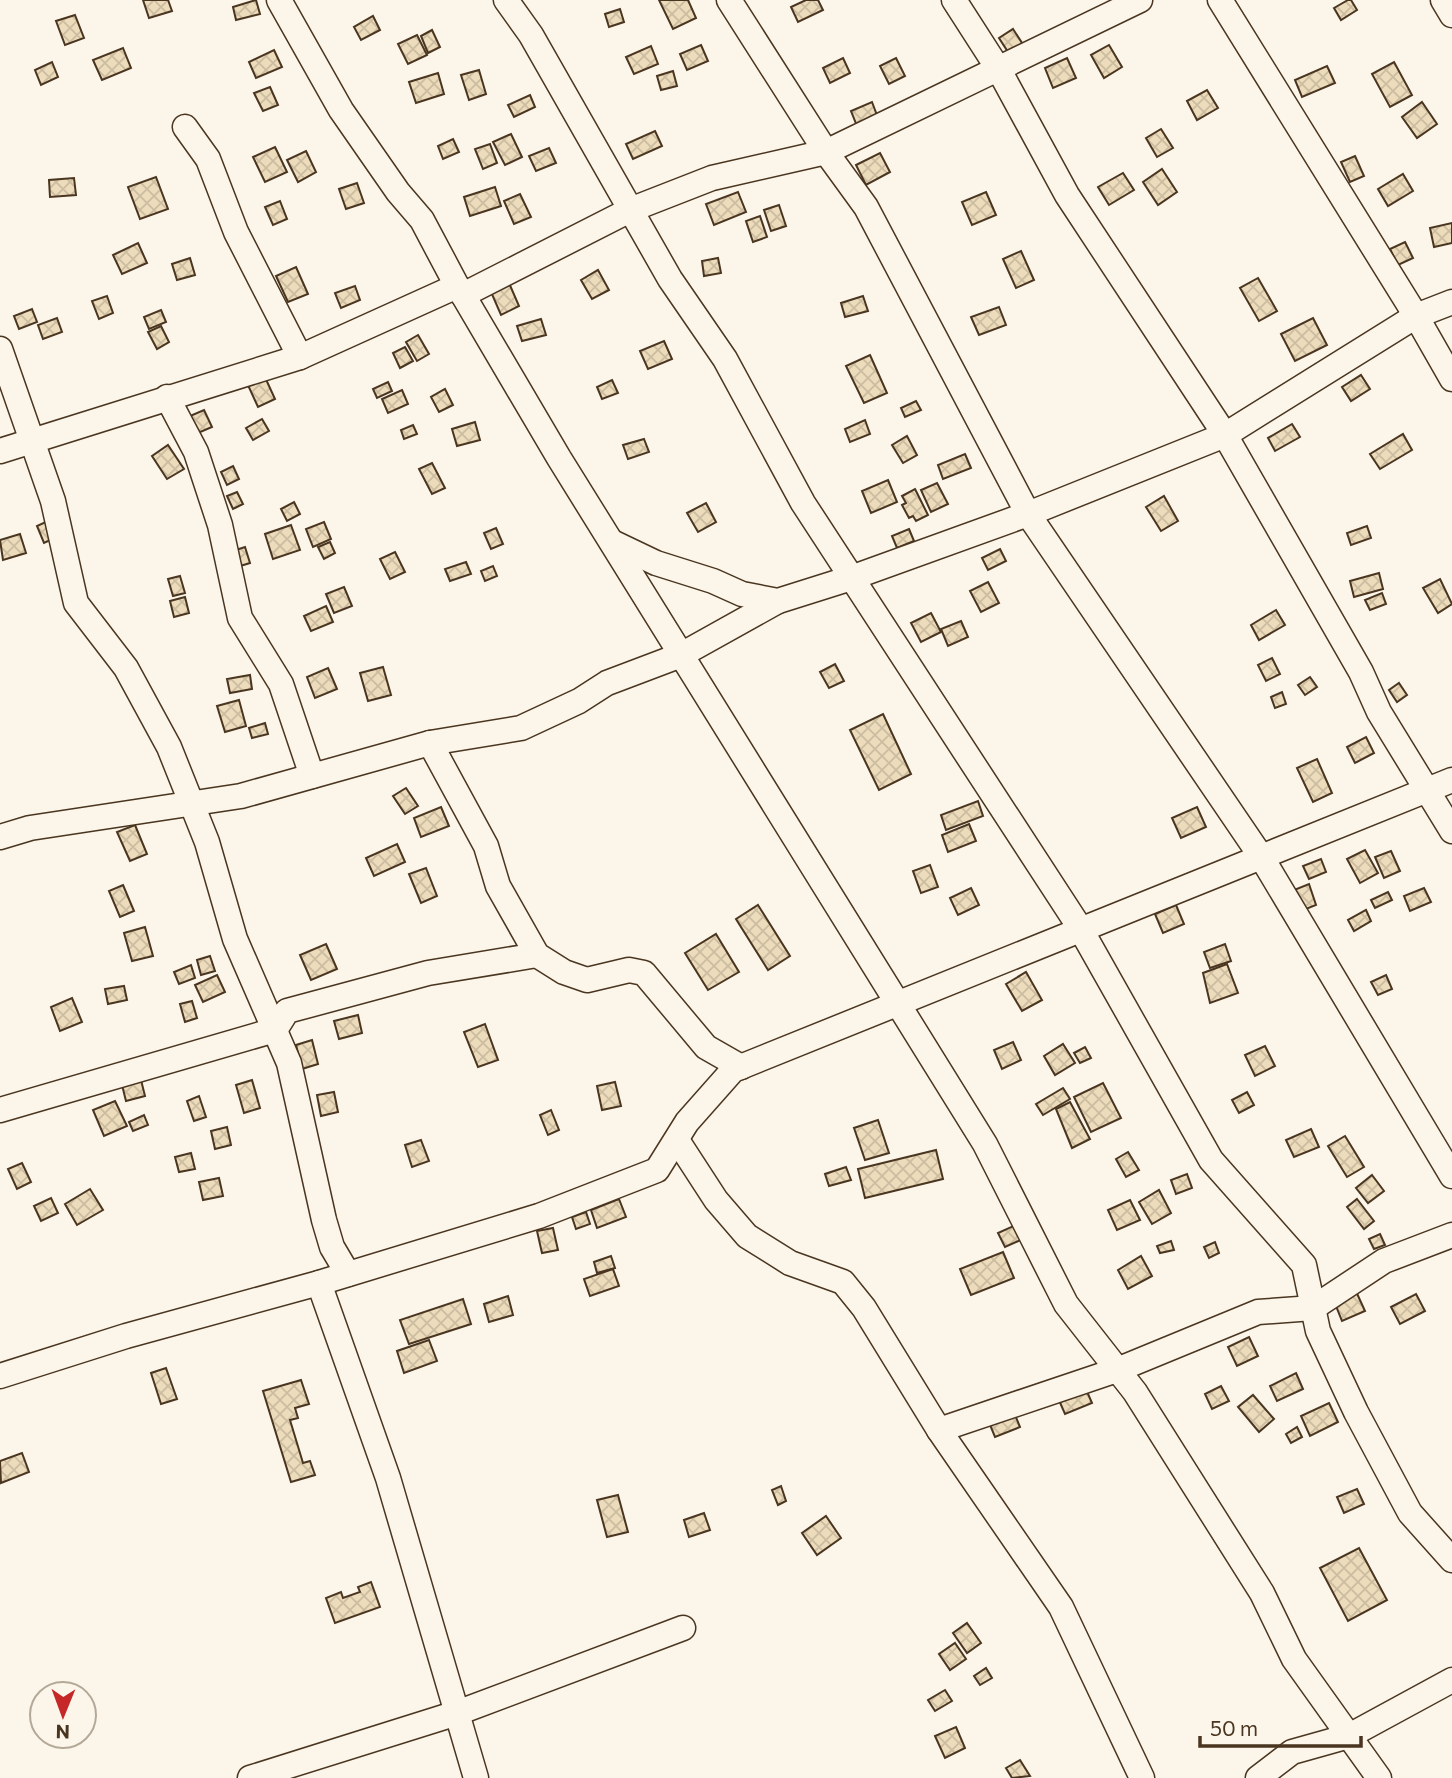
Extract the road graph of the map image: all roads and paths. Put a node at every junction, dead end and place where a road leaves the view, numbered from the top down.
1 (279, 0) edge
2 (506, 0) edge
3 (729, 0) edge
4 (954, 0) edge
5 (1140, 0) edge
6 (1220, 0) edge
7 (1443, 0) edge
8 (1452, 15) edge
9 (999, 70) junction
10 (185, 127) dead end
11 (826, 152) junction
12 (630, 210) junction
13 (460, 290) junction
14 (1452, 302) edge
15 (1416, 316) junction
16 (0, 349) edge
17 (300, 357) junction
18 (1452, 379) edge
19 (167, 397) junction
20 (1224, 435) junction
21 (33, 441) junction
22 (0, 451) edge
23 (1028, 514) junction
24 (612, 542) junction
25 (851, 578) junction
26 (778, 601) junction
27 (681, 655) junction
28 (430, 743) junction
29 (312, 776) junction
30 (1452, 780) edge
31 (1427, 791) junction
32 (191, 801) junction
33 (1452, 831) edge
34 (0, 837) edge
35 (1262, 858) junction
36 (1080, 928) junction
37 (537, 955) junction
38 (900, 1003) junction
39 (275, 1030) junction
40 (741, 1067) junction
41 (0, 1110) edge
42 (677, 1140) junction
43 (1452, 1176) edge
44 (1452, 1235) edge
45 (348, 1274) junction
46 (319, 1283) junction
47 (1313, 1308) junction
48 (1116, 1370) junction
49 (0, 1376) edge
50 (939, 1430) junction
51 (1452, 1560) edge
52 (683, 1628) dead end
53 (1452, 1680) edge
54 (457, 1713) junction
55 (1349, 1736) junction
56 (250, 1778) edge
57 (476, 1778) edge
58 (1142, 1778) edge
59 (1258, 1778) edge
60 (1379, 1778) edge

1 - 13 street
2 - 12 street
3 - 11 street
4 - 9 street
5 - 9 street
6 - 15 street
7 - 8 street
9 - 11 street
9 - 20 street
10 - 17 street
11 - 12 street
11 - 23 street
12 - 13 street
12 - 25 street
13 - 17 street
13 - 24 street
14 - 15 street
15 - 18 street
15 - 20 street
16 - 21 street
17 - 19 street
19 - 21 street
19 - 29 street
20 - 23 street
20 - 31 street
21 - 22 street
21 - 32 street
23 - 25 street
23 - 35 street
24 - 26 street
24 - 27 street
25 - 26 street
25 - 36 street
26 - 27 street
27 - 28 street
27 - 38 street
28 - 29 street
28 - 37 street
29 - 32 street
30 - 31 street
31 - 33 street
31 - 35 street
32 - 34 street
32 - 39 street
35 - 36 street
35 - 43 street
36 - 38 street
36 - 47 street
37 - 39 street
37 - 40 street
38 - 40 street
38 - 48 street
39 - 41 street
39 - 45 street
40 - 42 street
42 - 45 street
42 - 50 street
44 - 47 street
45 - 46 street
46 - 49 street
46 - 54 street
47 - 48 street
47 - 51 street
48 - 50 street
48 - 55 street
50 - 58 street
52 - 54 street
53 - 55 street
54 - 56 street
54 - 57 street
55 - 59 street
55 - 60 street

